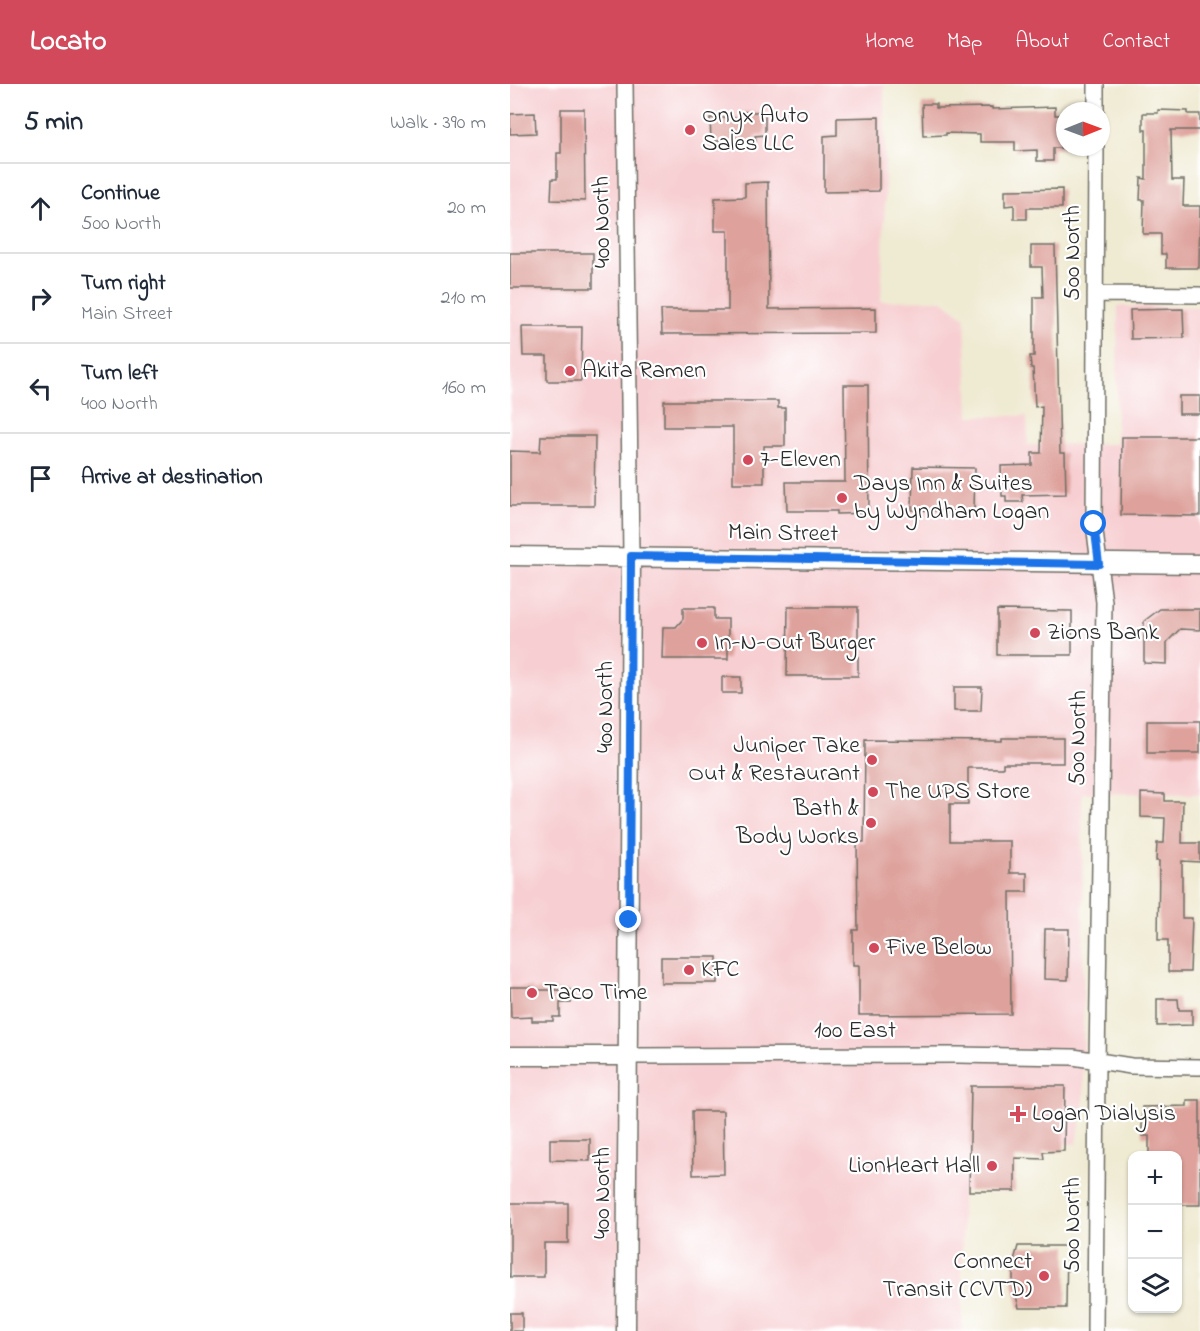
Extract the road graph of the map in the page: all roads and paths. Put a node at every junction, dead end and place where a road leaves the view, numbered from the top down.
1 (625, 84) edge
2 (1096, 84) edge
3 (1096, 102) edge
4 (1096, 156) edge
5 (1095, 294) junction
6 (1200, 295) edge
7 (510, 556) edge
8 (631, 556) junction
9 (1099, 564) junction
10 (1200, 564) edge
11 (510, 1056) edge
12 (628, 1056) junction
13 (1097, 1060) junction
14 (1200, 1067) edge
15 (626, 1331) edge
16 (1095, 1331) edge

1 - 8 street, 400 North
2 - 3 street
4 - 5 street, 500 North
5 - 6 street
5 - 9 street, 500 North
7 - 8 main road, Main Street
8 - 9 main road, Main Street
8 - 12 main road, 400 North
9 - 10 main road, Main Street
9 - 13 street, 500 North
11 - 12 main road, 100 East
12 - 13 street, 100 East
12 - 15 main road, 400 North
13 - 14 street, 100 East
13 - 16 street, 500 North

